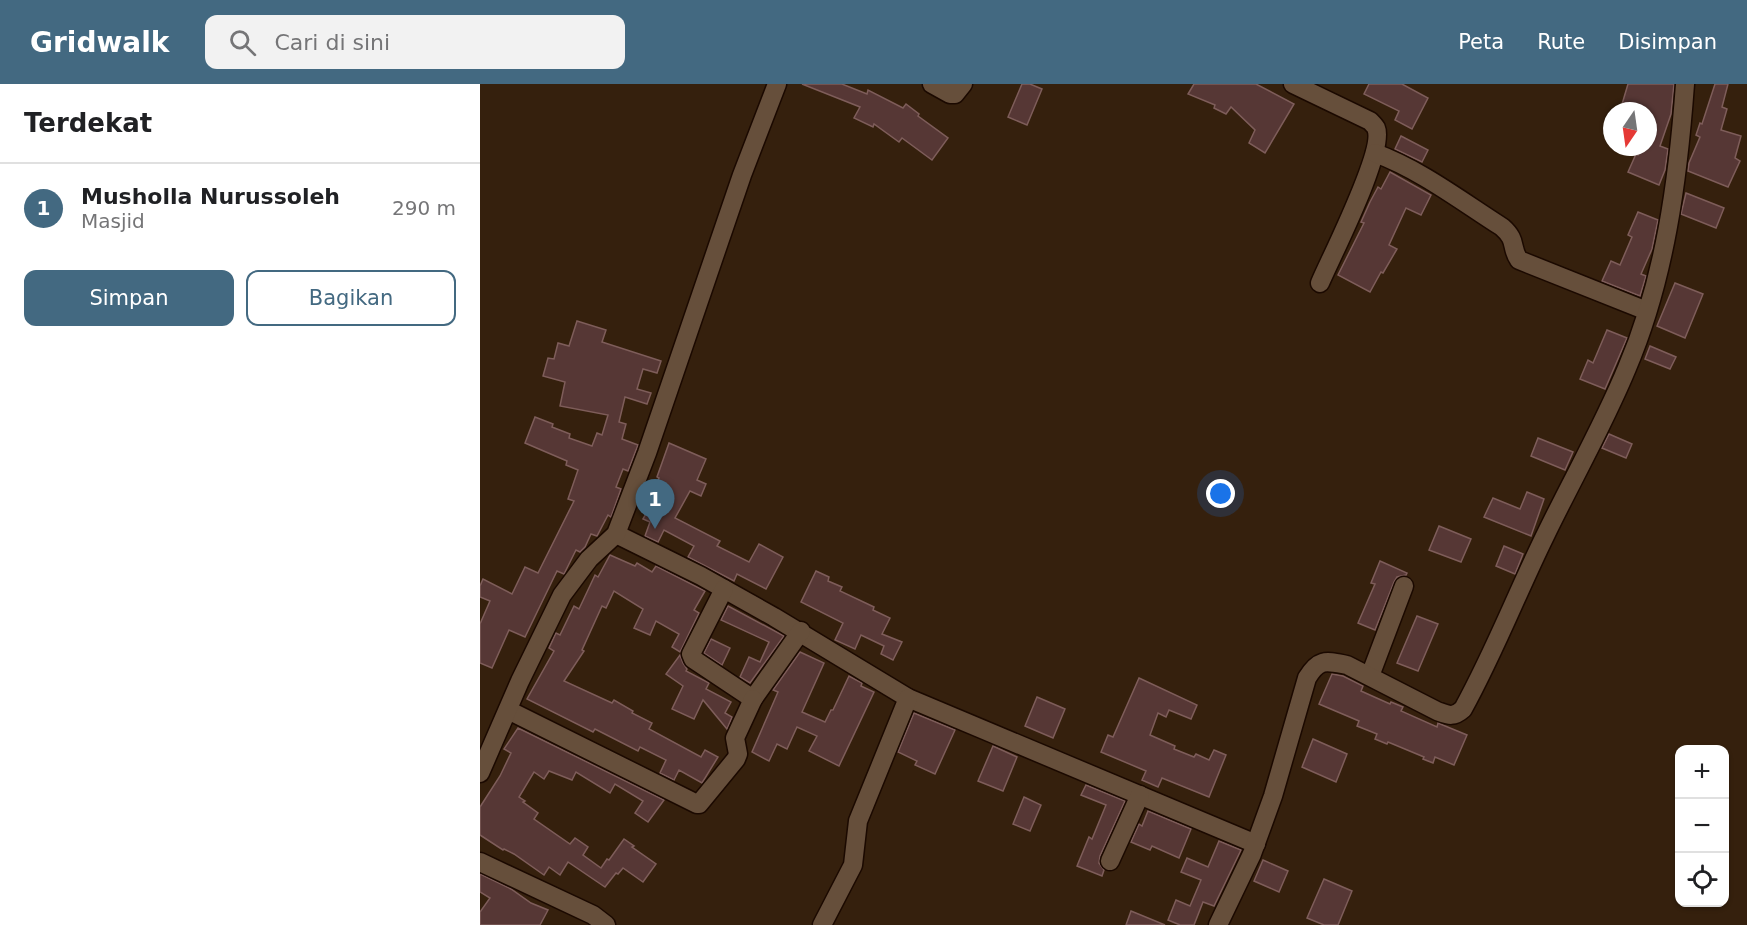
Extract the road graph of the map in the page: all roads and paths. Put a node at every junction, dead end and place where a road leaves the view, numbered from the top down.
1 (777, 84) edge
2 (932, 84) edge
3 (963, 84) edge
4 (1293, 84) edge
5 (1685, 84) edge
6 (1375, 153) junction
7 (1320, 283) dead end
8 (1647, 311) junction
9 (616, 534) junction
10 (1404, 586) dead end
11 (724, 589) junction
12 (801, 632) junction
13 (1370, 676) junction
14 (908, 698) junction
15 (753, 699) junction
16 (508, 710) junction
17 (480, 773) edge
18 (1140, 795) junction
19 (1256, 844) junction
20 (1110, 861) dead end
21 (480, 862) edge
22 (606, 925) edge
23 (822, 925) edge
24 (1218, 925) edge

1 - 9 street
2 - 3 street
4 - 6 street
5 - 8 street
6 - 7 street
6 - 8 street
8 - 13 street
9 - 11 street
9 - 16 street
10 - 13 street
11 - 12 street
11 - 15 street
12 - 14 street
12 - 15 street
13 - 19 street
14 - 18 street
14 - 23 street
15 - 16 street
16 - 17 street
18 - 19 street
18 - 20 street
19 - 24 street
21 - 22 street

